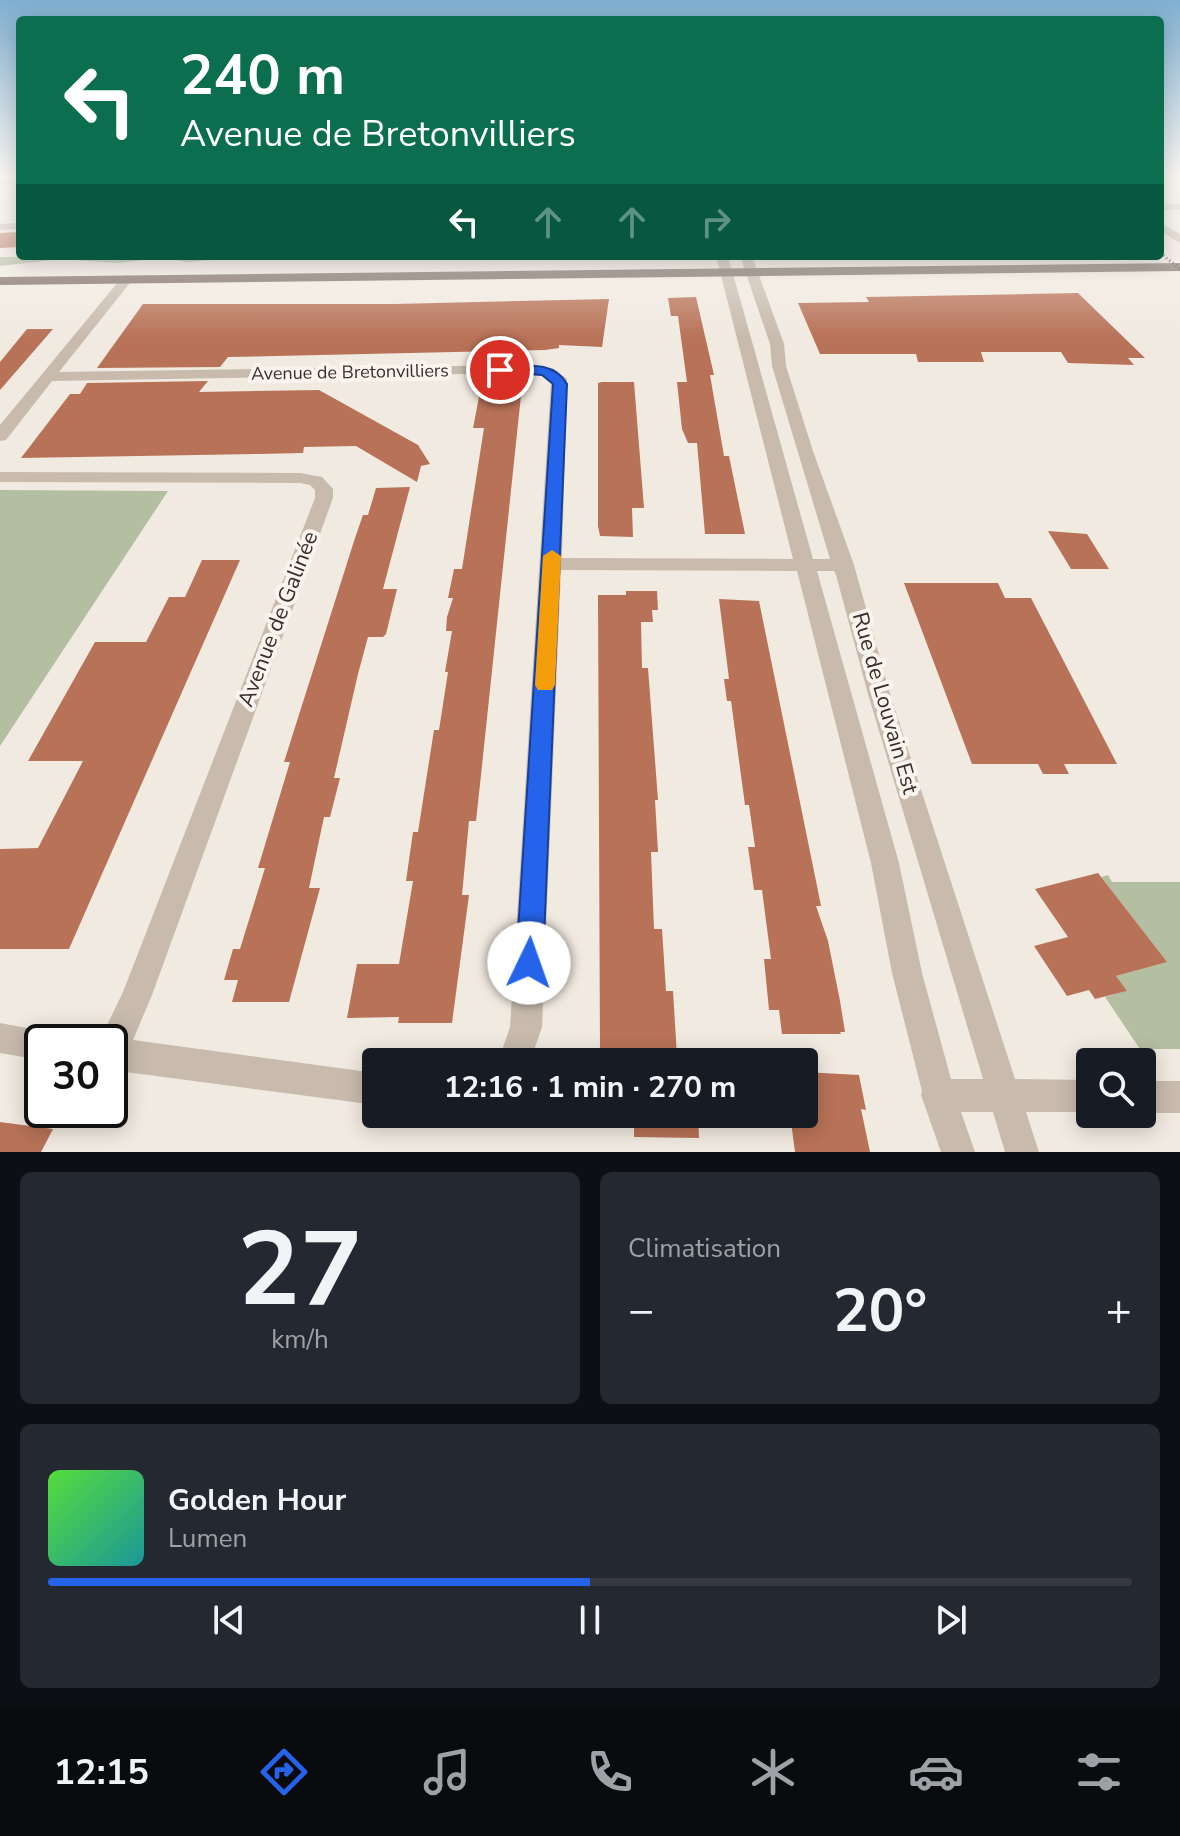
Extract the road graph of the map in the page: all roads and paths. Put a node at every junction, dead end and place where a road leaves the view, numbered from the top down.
1 (723, 260) edge
2 (748, 260) edge
3 (1180, 267) edge
4 (727, 274) junction
5 (753, 274) junction
6 (1180, 274) edge
7 (0, 281) edge
8 (124, 283) junction
9 (0, 289) edge
10 (49, 377) junction
11 (0, 436) edge
12 (0, 477) edge
13 (551, 564) junction
14 (806, 565) junction
15 (844, 565) junction
16 (123, 1024) edge
17 (0, 1038) edge
18 (24, 1041) edge
19 (519, 1048) edge
20 (128, 1056) edge
21 (362, 1087) edge
22 (937, 1095) junction
23 (1006, 1096) junction
24 (1076, 1096) edge
25 (1156, 1097) edge
26 (1180, 1097) edge
27 (958, 1152) edge
28 (1022, 1152) edge

1 - 4 street, Rue de Louvain Est
2 - 5 street, Rue de Louvain Est
3 - 5 main road
4 - 5 main road
4 - 8 main road
4 - 14 street, Rue de Louvain Est
5 - 6 main road
5 - 15 street, Rue de Louvain Est
7 - 8 main road
8 - 9 main road
8 - 10 street
10 - 11 street
10 - 13 street, Avenue de Bretonvilliers
12 - 16 street, Avenue de Galinée
13 - 14 street
13 - 19 street, Avenue de Bretonvilliers
14 - 15 street
14 - 22 street, Rue de Louvain Est
15 - 23 street, Rue de Louvain Est
17 - 18 street
20 - 21 street
22 - 23 street
22 - 27 street, Rue de Louvain Est
23 - 24 street
23 - 28 street, Rue de Louvain Est
25 - 26 street

